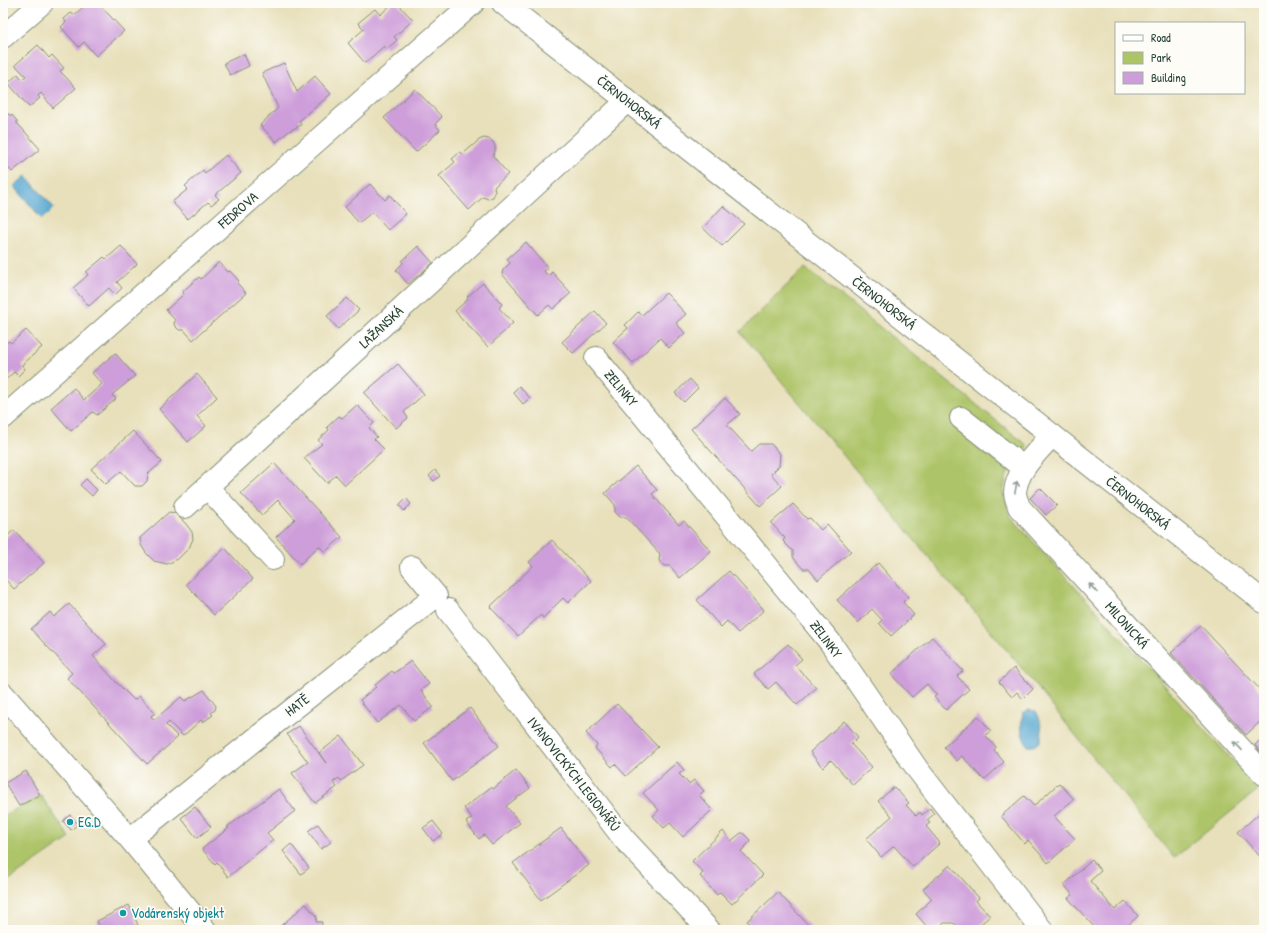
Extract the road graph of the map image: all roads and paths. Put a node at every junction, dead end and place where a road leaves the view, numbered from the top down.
1 (42, 3) edge
2 (473, 3) edge
3 (503, 3) edge
4 (3, 37) edge
5 (627, 101) junction
6 (596, 358) dead end
7 (3, 418) edge
8 (961, 418) dead end
9 (1052, 435) junction
10 (1024, 468) junction
11 (207, 487) junction
12 (185, 507) dead end
13 (273, 559) dead end
14 (412, 567) dead end
15 (1264, 602) edge
16 (448, 610) dead end
17 (3, 694) edge
18 (1264, 774) edge
19 (130, 839) junction
20 (205, 930) edge
21 (709, 930) edge
22 (1042, 930) edge

1 - 4 street
2 - 7 street, FEDROVA
3 - 5 street, ČERNOHORSKÁ
5 - 9 street, ČERNOHORSKÁ
5 - 11 street, LAŽANSKÁ
6 - 22 street, ZELINKY
8 - 10 street
9 - 10 street, MILONICKÁ
9 - 15 street, ČERNOHORSKÁ
18 -> 10 street, MILONICKÁ
11 - 12 street, LAŽANSKÁ
11 - 13 street
14 - 19 street, HATĚ
16 - 21 street, IVANOVICKÝCH LEGIONÁŘŮ
17 - 19 street
19 - 20 street

